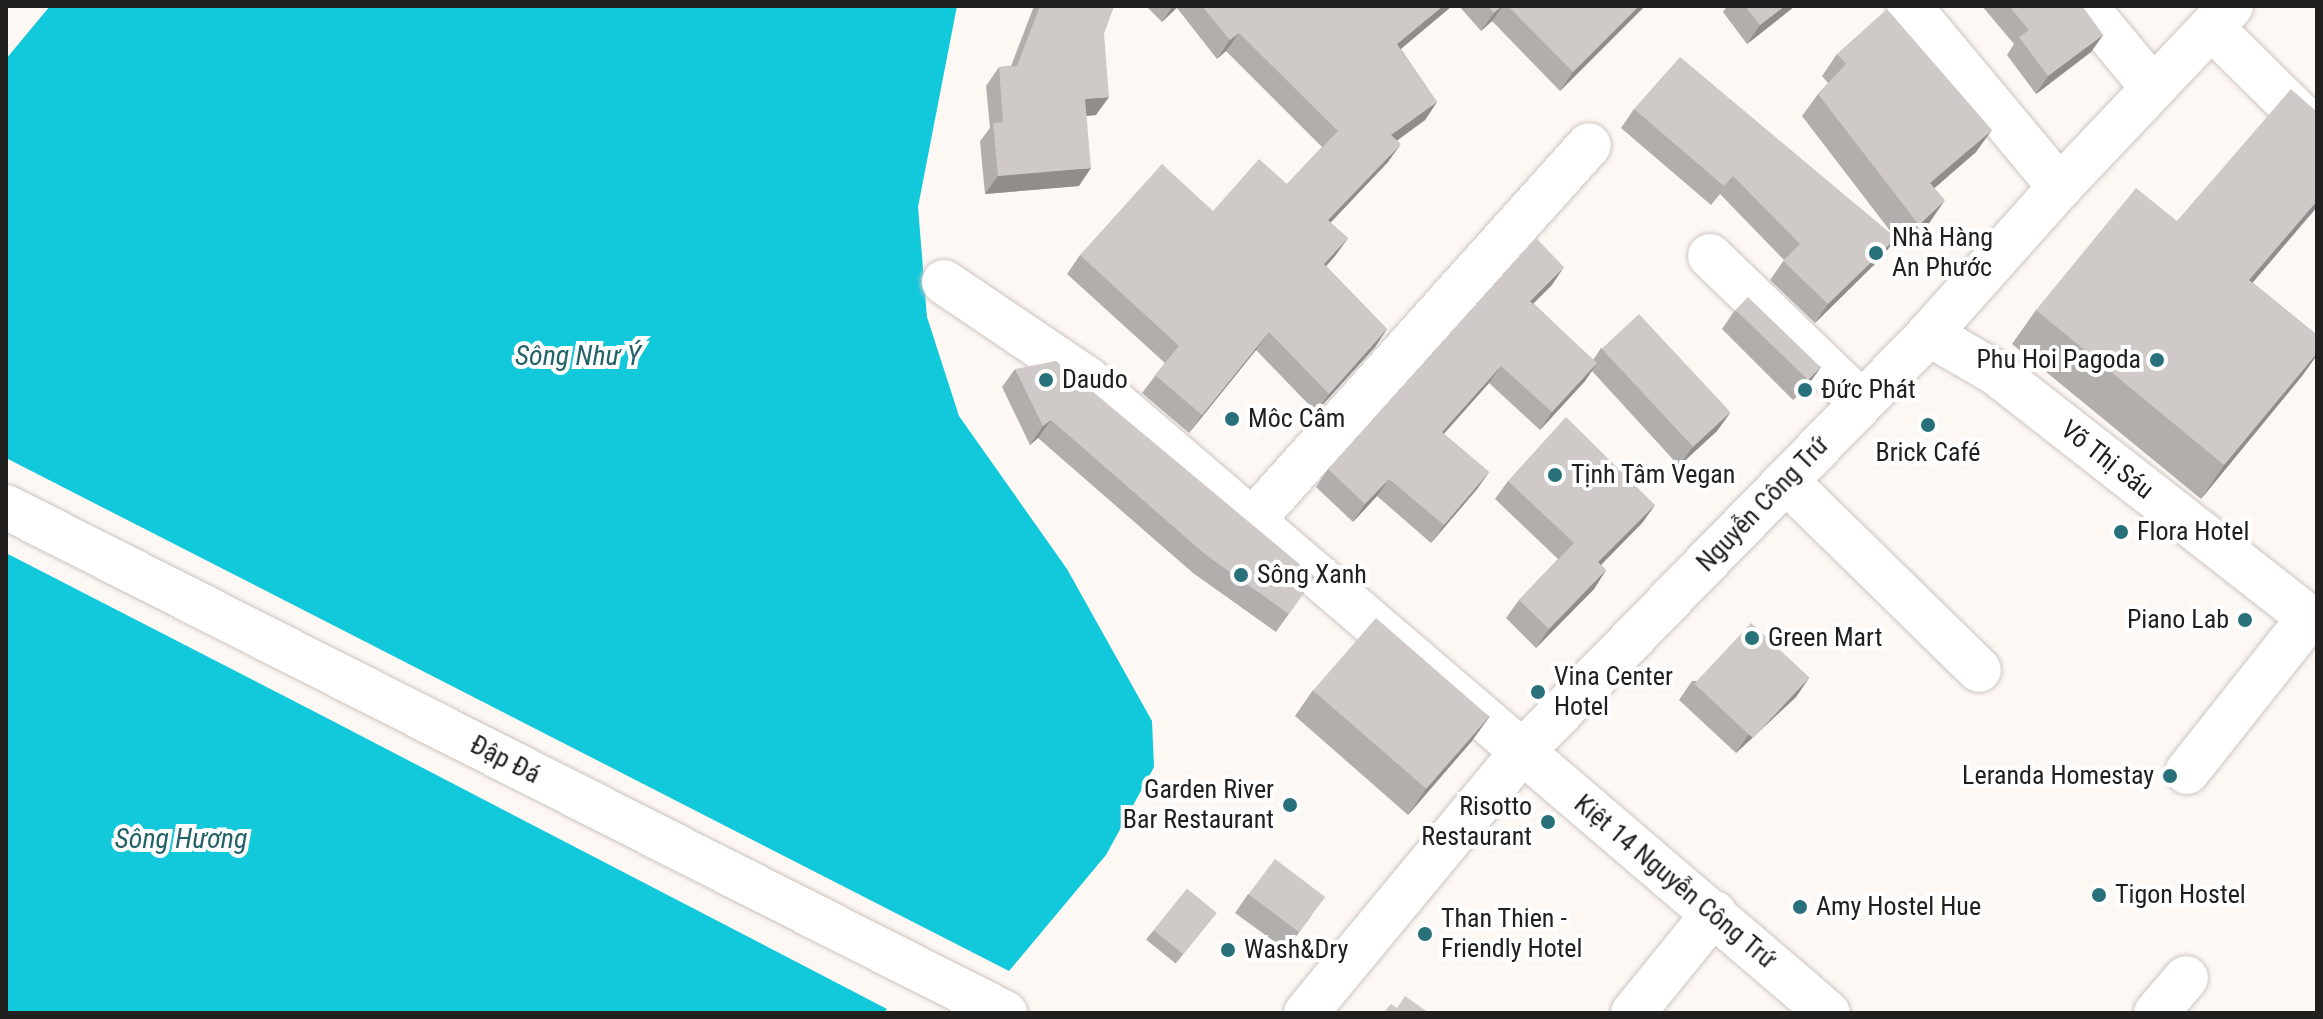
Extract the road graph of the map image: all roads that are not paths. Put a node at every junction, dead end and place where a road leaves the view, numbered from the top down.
1 (1909, 6) edge
2 (2085, 6) edge
3 (2221, 16) edge
4 (2153, 88) junction
5 (2317, 132) edge
6 (1589, 145) dead end
7 (2060, 187) junction
8 (1710, 256) dead end
9 (944, 282) dead end
10 (1929, 334) junction
11 (1861, 402) junction
12 (1786, 481) junction
13 (6, 507) edge
14 (1251, 522) junction
15 (2313, 621) edge
16 (1979, 670) dead end
17 (1522, 752) junction
18 (2187, 772) dead end
19 (1714, 913) junction
20 (2186, 978) dead end
21 (1005, 1013) edge
22 (1306, 1013) edge
23 (1633, 1013) edge
24 (1828, 1013) edge
25 (2156, 1013) edge

1 - 7 street
2 - 4 street
3 - 4 street, Nguyễn Công Trứ
3 - 5 street
4 - 7 street, Nguyễn Công Trứ
6 - 14 street
7 - 10 street, Nguyễn Công Trứ
8 - 11 street
9 - 14 street, Kiệt 14 Nguyễn Công Trứ
10 - 11 street, Nguyễn Công Trứ
10 - 15 street, Võ Thị Sáu
11 - 12 street, Nguyễn Công Trứ
12 - 16 street
12 - 17 street, Nguyễn Công Trứ
13 - 21 street, Đập Đá
14 - 17 street, Kiệt 14 Nguyễn Công Trứ
15 - 18 street
17 - 19 street, Kiệt 14 Nguyễn Công Trứ
17 - 22 street, Nguyễn Công Trứ
19 - 23 street
19 - 24 street, Kiệt 14 Nguyễn Công Trứ
20 - 25 street

